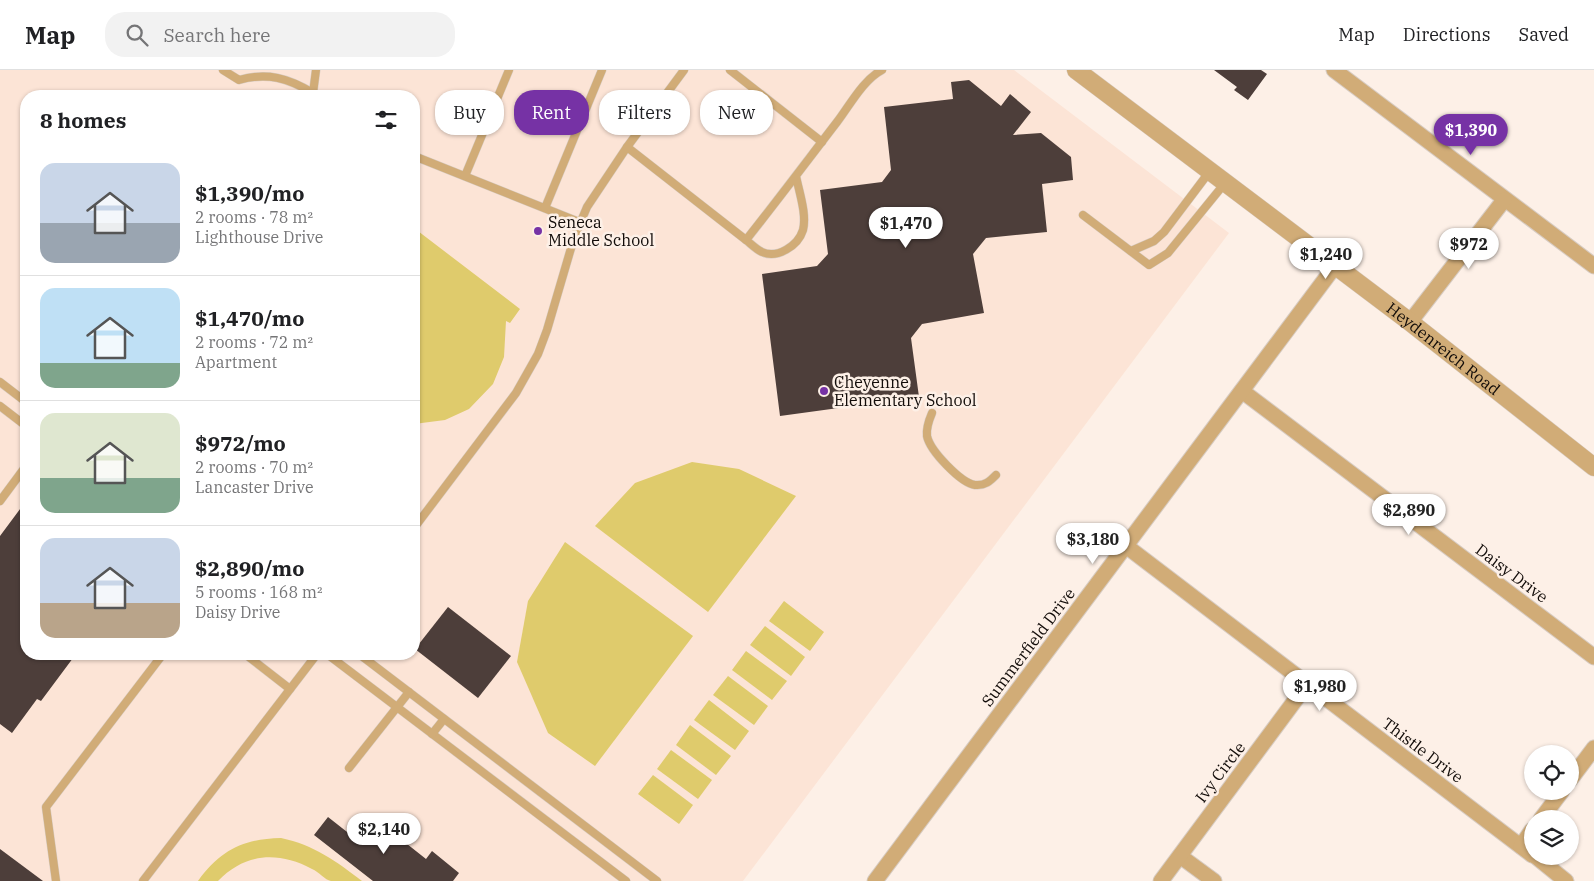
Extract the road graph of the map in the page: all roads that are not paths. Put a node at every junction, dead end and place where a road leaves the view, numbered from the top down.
1 (223, 70) edge
2 (316, 70) edge
3 (509, 70) edge
4 (602, 70) edge
5 (684, 70) edge
6 (730, 70) edge
7 (882, 70) edge
8 (1076, 70) edge
9 (1334, 70) edge
10 (306, 90) edge
11 (314, 90) edge
12 (822, 142) junction
13 (627, 147) junction
14 (420, 158) edge
15 (1210, 171) junction
16 (465, 176) junction
17 (796, 176) junction
18 (1225, 183) junction
19 (1504, 200) junction
20 (546, 208) junction
21 (1083, 215) dead end
22 (579, 222) junction
23 (746, 240) junction
24 (1131, 251) junction
25 (1335, 266) junction
26 (1594, 266) edge
27 (1410, 322) junction
28 (0, 382) edge
29 (1242, 391) junction
30 (20, 397) edge
31 (0, 406) edge
32 (932, 413) dead end
33 (20, 421) edge
34 (1594, 467) edge
35 (20, 474) edge
36 (996, 475) dead end
37 (0, 501) edge
38 (420, 520) edge
39 (1126, 546) junction
40 (1594, 657) edge
41 (158, 660) edge
42 (253, 660) edge
43 (313, 660) edge
44 (335, 660) edge
45 (367, 660) edge
46 (1308, 684) junction
47 (290, 689) junction
48 (409, 692) junction
49 (396, 707) junction
50 (444, 719) junction
51 (432, 734) junction
52 (1594, 748) edge
53 (349, 768) dead end
54 (1579, 768) edge
55 (1524, 848) edge
56 (1180, 856) junction
57 (1546, 865) edge
58 (56, 881) edge
59 (143, 881) edge
60 (626, 881) edge
61 (658, 881) edge
62 (875, 881) edge
63 (1161, 881) edge
64 (1214, 881) edge
65 (1566, 881) edge

1 - 10 lane
2 - 11 lane
3 - 16 lane
4 - 20 lane
5 - 13 lane
6 - 12 lane
7 - 12 lane
8 - 15 street, Heydenreich Road
9 - 19 street
12 - 17 lane
13 - 22 lane
13 - 23 lane
14 - 16 lane
15 - 18 street, Heydenreich Road
15 - 24 lane
16 - 20 lane
17 - 23 lane
17 - 23 lane
18 - 24 lane
18 - 25 street, Heydenreich Road
19 - 26 street
19 - 27 street
20 - 22 lane
21 - 24 lane
22 - 38 lane
25 - 27 street, Heydenreich Road
25 - 29 street, Summerfield Drive
27 - 34 street, Heydenreich Road
28 - 30 lane
29 - 39 street, Summerfield Drive
29 - 40 street, Daisy Drive
31 - 33 lane
32 - 36 lane
35 - 37 lane
39 - 46 street, Thistle Drive
39 - 62 street, Summerfield Drive
41 - 58 lane
42 - 47 lane
43 - 47 lane
44 - 49 lane
45 - 48 lane
46 - 55 street, Thistle Drive
46 - 56 street, Ivy Circle
47 - 59 lane
48 - 49 lane
48 - 50 lane
49 - 51 lane
49 - 53 lane
50 - 51 lane
50 - 61 lane
51 - 60 lane
52 - 54 street
56 - 63 street, Ivy Circle
56 - 64 street
57 - 65 street, Thistle Drive

